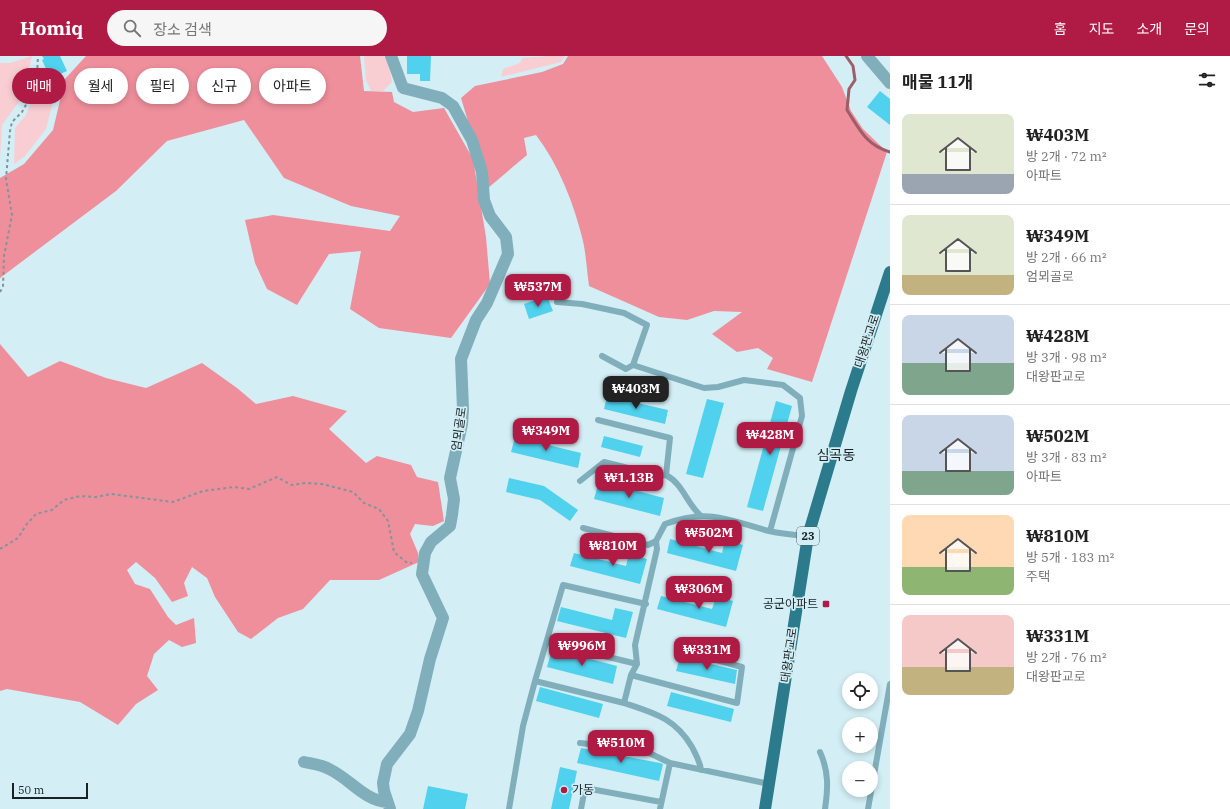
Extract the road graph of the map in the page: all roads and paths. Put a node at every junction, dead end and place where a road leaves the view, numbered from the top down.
1 (38, 56) edge
2 (391, 56) edge
3 (867, 56) edge
4 (890, 83) edge
5 (4, 271) junction
6 (890, 272) edge
7 (0, 274) edge
8 (0, 292) edge
9 (557, 302) dead end
10 (602, 356) dead end
11 (633, 365) junction
12 (598, 420) dead end
13 (666, 475) junction
14 (580, 481) dead end
15 (701, 516) junction
16 (583, 528) dead end
17 (770, 531) junction
18 (808, 536) junction
19 (656, 541) junction
20 (0, 549) edge
21 (423, 566) junction
22 (646, 604) junction
23 (547, 642) junction
24 (684, 651) dead end
25 (637, 664) junction
26 (631, 675) junction
27 (535, 681) junction
28 (890, 684) edge
29 (624, 703) junction
30 (580, 743) dead end
31 (820, 752) dead end
32 (304, 762) dead end
33 (670, 763) junction
34 (701, 770) junction
35 (769, 784) junction
36 (662, 802) junction
37 (389, 805) edge
38 (509, 809) edge
39 (581, 809) edge
40 (660, 809) edge
41 (765, 809) edge
42 (825, 809) edge
43 (868, 809) edge

1 - 5 path
2 - 21 street, 엄뫼골로
3 - 4 street
5 - 7 path
5 - 8 path
6 - 18 main road, 대왕판교로 / 23
9 - 11 lane
10 - 11 lane
11 - 17 lane
12 - 13 lane
13 - 14 lane
13 - 15 lane
15 - 17 lane
15 - 19 lane
16 - 19 lane
17 - 18 lane
18 - 35 main road, 대왕판교로 / 23
19 - 22 lane
20 - 21 path
21 - 37 street, 엄뫼골로
22 - 23 lane
22 - 25 lane
23 - 25 lane
23 - 27 lane
24 - 26 lane
25 - 26 lane
26 - 29 lane
27 - 29 lane
27 - 38 lane
28 - 43 lane
29 - 34 lane
30 - 33 lane
31 - 42 lane
32 - 37 street
33 - 34 lane
33 - 36 lane
34 - 35 lane
35 - 41 main road, 대왕판교로 / 23
36 - 39 lane
36 - 40 lane

